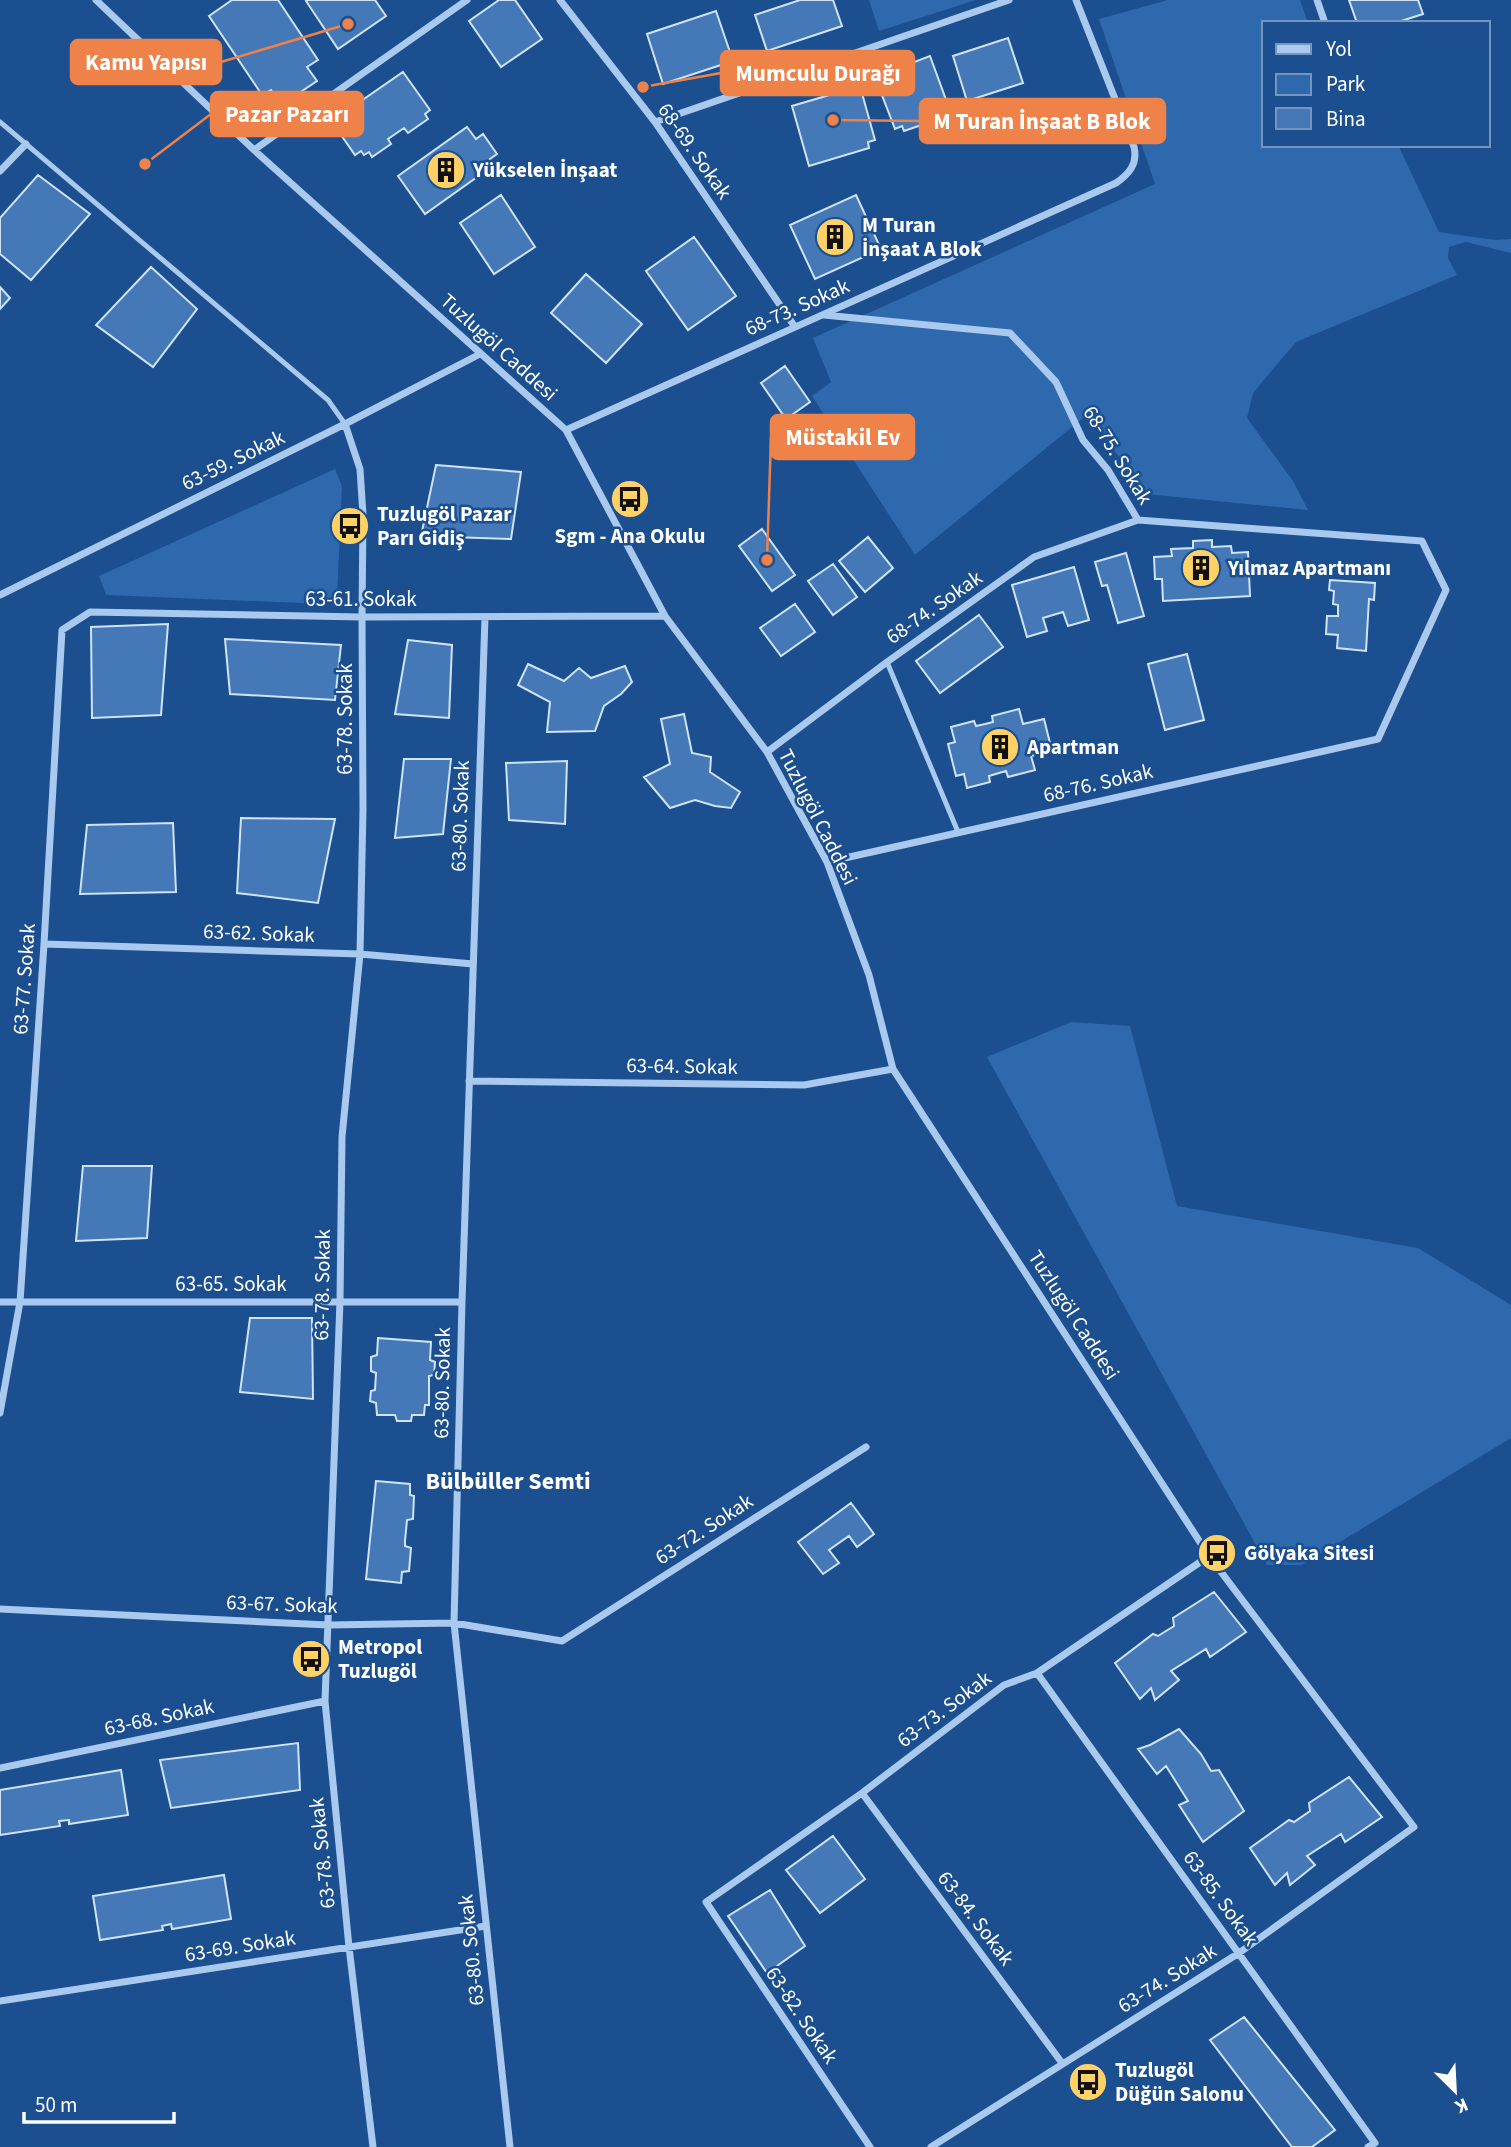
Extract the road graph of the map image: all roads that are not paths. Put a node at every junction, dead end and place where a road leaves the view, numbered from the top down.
1 (96, 0) edge
2 (467, 0) edge
3 (560, 0) edge
4 (1009, 0) edge
5 (1076, 0) edge
6 (1317, 0) edge
7 (1324, 21) edge
8 (0, 122) edge
9 (655, 122) junction
10 (26, 144) junction
11 (254, 150) junction
12 (0, 171) edge
13 (823, 315) junction
14 (795, 327) junction
15 (480, 354) junction
16 (345, 424) junction
17 (566, 430) junction
18 (1138, 520) junction
19 (0, 595) edge
20 (665, 616) junction
21 (362, 617) junction
22 (485, 617) junction
23 (62, 630) joint
24 (887, 662) junction
25 (1378, 739) joint
26 (766, 752) junction
27 (958, 832) junction
28 (827, 862) junction
29 (44, 944) junction
30 (360, 954) junction
31 (473, 964) junction
32 (893, 1069) junction
33 (469, 1081) junction
34 (340, 1301) junction
35 (0, 1302) edge
36 (462, 1302) junction
37 (20, 1303) junction
38 (0, 1413) edge
39 (866, 1447) dead end
40 (1209, 1556) junction
41 (0, 1609) edge
42 (454, 1623) junction
43 (328, 1625) junction
44 (562, 1641) joint
45 (1037, 1673) junction
46 (325, 1701) junction
47 (0, 1768) edge
48 (862, 1793) junction
49 (1415, 1828) joint
50 (706, 1902) joint
51 (486, 1926) junction
52 (349, 1947) junction
53 (1239, 1953) junction
54 (0, 2001) edge
55 (1062, 2063) junction
56 (1372, 2145) edge
57 (373, 2147) edge
58 (510, 2147) edge
59 (870, 2147) edge
60 (930, 2147) edge

1 - 11 street, Tuzlugöl Caddesi
2 - 11 street
3 - 9 street, 68-69. Sokak
4 - 9 street
5 - 13 street, 68-73. Sokak
6 - 7 street
8 - 10 lane
9 - 14 street, 68-69. Sokak
10 - 12 street
10 - 16 lane
11 - 15 street, Tuzlugöl Caddesi
13 - 14 street, 68-73. Sokak
13 - 18 street, 68-75. Sokak
14 - 17 street, 68-73. Sokak
15 - 16 street, 63-59. Sokak
15 - 17 street, Tuzlugöl Caddesi
16 - 19 street, 63-59. Sokak
16 - 21 street, 63-78. Sokak
17 - 20 street, Tuzlugöl Caddesi
18 - 24 street, 68-74. Sokak
18 - 25 street, 68-75. Sokak
20 - 22 street, 63-61. Sokak
20 - 26 street, Tuzlugöl Caddesi
21 - 22 street, 63-61. Sokak
21 - 23 street, 63-61. Sokak
21 - 30 street, 63-78. Sokak
22 - 31 street, 63-80. Sokak
23 - 29 street, 63-77. Sokak
24 - 26 street, 68-74. Sokak
24 - 27 lane
25 - 27 street, 68-76. Sokak
26 - 28 street, Tuzlugöl Caddesi
27 - 28 street, 68-76. Sokak
28 - 32 street, Tuzlugöl Caddesi
29 - 30 street, 63-62. Sokak
29 - 37 street, 63-77. Sokak
30 - 31 street, 63-62. Sokak
30 - 34 street, 63-78. Sokak
31 - 33 street, 63-80. Sokak
32 - 33 street, 63-64. Sokak
32 - 40 street, Tuzlugöl Caddesi
33 - 36 street, 63-80. Sokak
34 - 36 street, 63-65. Sokak
34 - 37 street, 63-65. Sokak
34 - 43 street, 63-78. Sokak
35 - 37 street, 63-65. Sokak
36 - 42 street, 63-80. Sokak
37 - 38 street, 63-77. Sokak
39 - 44 street, 63-72. Sokak
40 - 45 street, 63-73. Sokak
40 - 49 street, Tuzlugöl Caddesi
41 - 43 street, 63-67. Sokak
42 - 43 street, 63-67. Sokak
42 - 44 street, 63-67. Sokak
42 - 51 street, 63-80. Sokak
43 - 46 street, 63-78. Sokak
45 - 48 street, 63-73. Sokak
45 - 53 street, 63-85. Sokak
46 - 47 street, 63-68. Sokak
46 - 52 street, 63-78. Sokak
48 - 50 street, 63-73. Sokak
48 - 55 street, 63-84. Sokak
49 - 53 street, 63-74. Sokak
50 - 59 street, 63-82. Sokak
51 - 52 street, 63-69. Sokak
51 - 58 street, 63-80. Sokak
52 - 54 street, 63-69. Sokak
52 - 57 street, 63-78. Sokak
53 - 55 street, 63-74. Sokak
53 - 56 street, 63-85. Sokak
55 - 60 street, 63-74. Sokak

